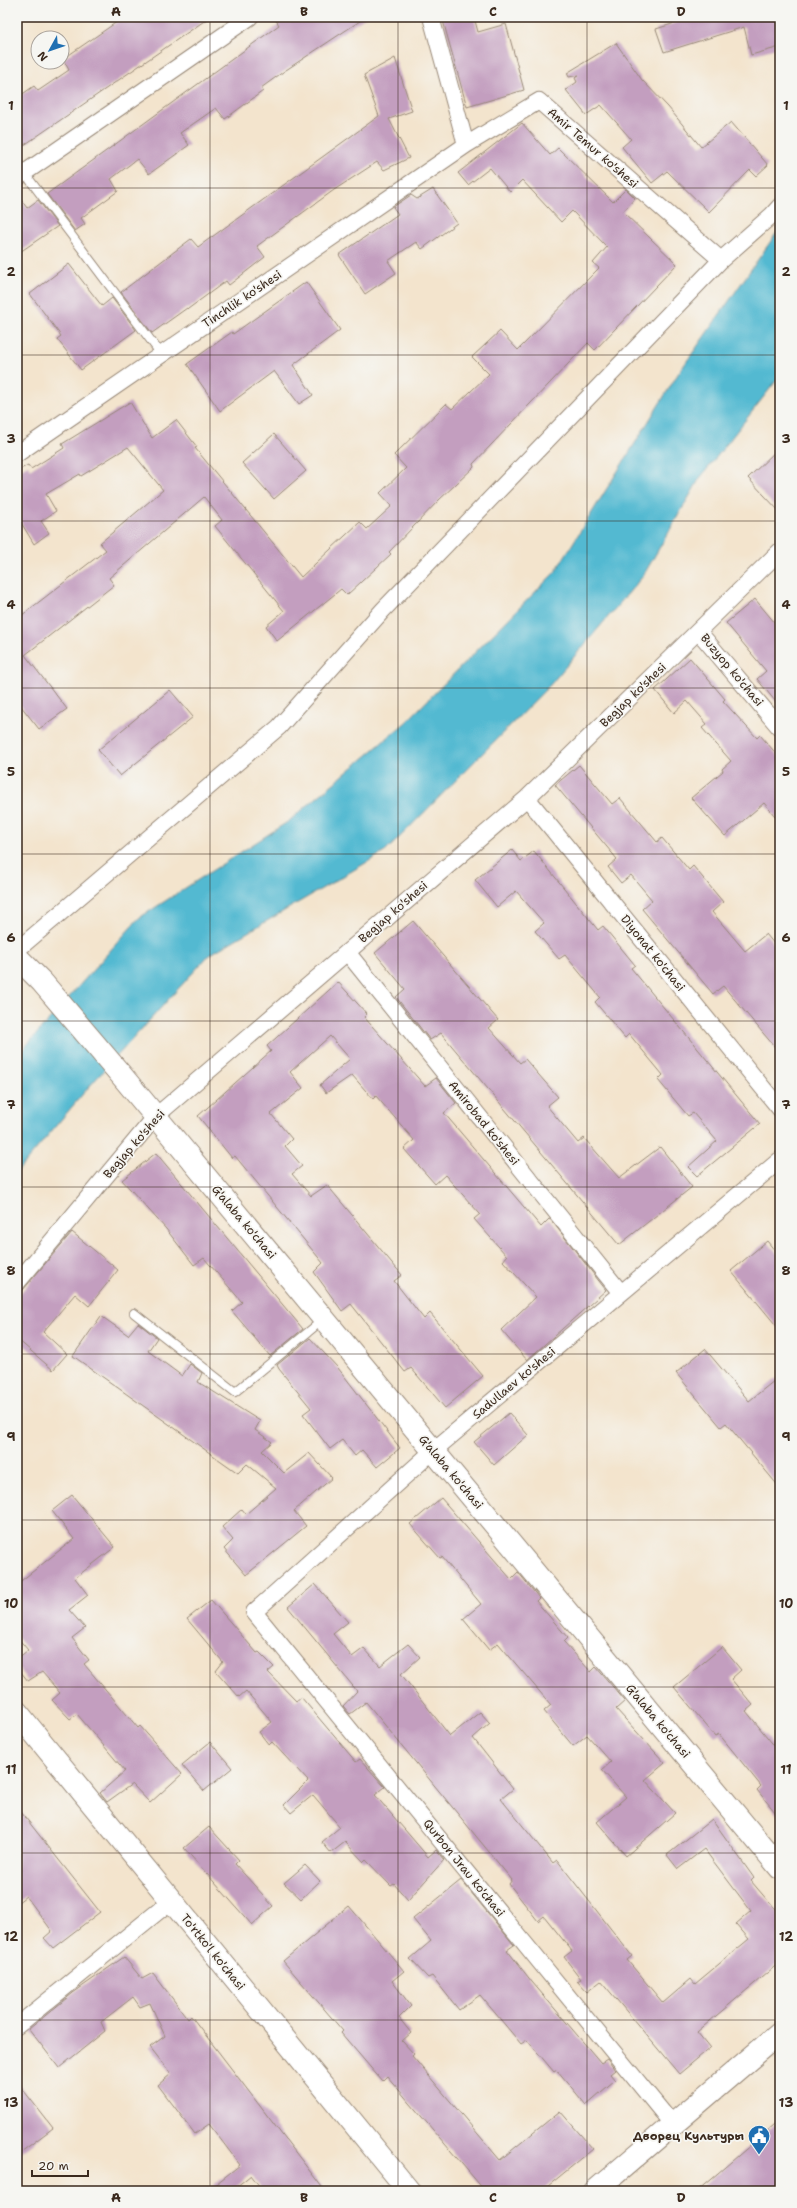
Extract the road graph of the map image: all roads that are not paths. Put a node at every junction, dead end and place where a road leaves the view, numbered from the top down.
1 (250, 17) edge
2 (431, 17) edge
3 (466, 145) junction
4 (19, 171) edge
5 (780, 206) edge
6 (721, 260) junction
7 (162, 354) junction
8 (17, 454) edge
9 (780, 551) edge
10 (698, 631) junction
11 (780, 728) edge
12 (527, 798) junction
13 (17, 950) edge
14 (347, 952) junction
15 (17, 957) edge
16 (780, 1109) edge
17 (156, 1116) junction
18 (780, 1160) edge
19 (17, 1283) edge
20 (621, 1293) junction
21 (134, 1313) dead end
22 (324, 1319) junction
23 (434, 1450) junction
24 (254, 1612) joint
25 (17, 1712) edge
26 (780, 1868) edge
27 (171, 1901) junction
28 (17, 2026) edge
29 (780, 2034) edge
30 (673, 2125) junction
31 (409, 2191) edge
32 (596, 2191) edge

1 - 4 street
2 - 3 street
3 - 6 street, Amir Temur ko'shesi
3 - 7 street, Tinchlik ko'shesi
4 - 7 lane
5 - 6 street
6 - 13 street
7 - 8 street, Tinchlik ko'shesi
9 - 10 street, Begjap ko'shesi
10 - 11 street, Buzyop ko'chasi
10 - 12 street, Begjap ko'shesi
12 - 14 street, Begjap ko'shesi
12 - 16 street, Diyonat ko'chasi
14 - 17 street, Begjap ko'shesi
14 - 20 street, Amirobad ko'shesi
15 - 17 street, G'alaba ko'chasi
17 - 19 street, Begjap ko'shesi
17 - 22 street, G'alaba ko'chasi
18 - 20 street, Sadullaev ko'shesi
20 - 23 street, Sadullaev ko'shesi
21 - 22 lane
22 - 23 street, G'alaba ko'chasi
23 - 24 street, Sadullaev ko'shesi
23 - 26 street, G'alaba ko'chasi
24 - 30 street, Qurbon Jrau ko'chasi
25 - 27 street, To'rtko'l ko'chasi
27 - 28 street
27 - 31 street, To'rtko'l ko'chasi
29 - 30 street
30 - 32 street

